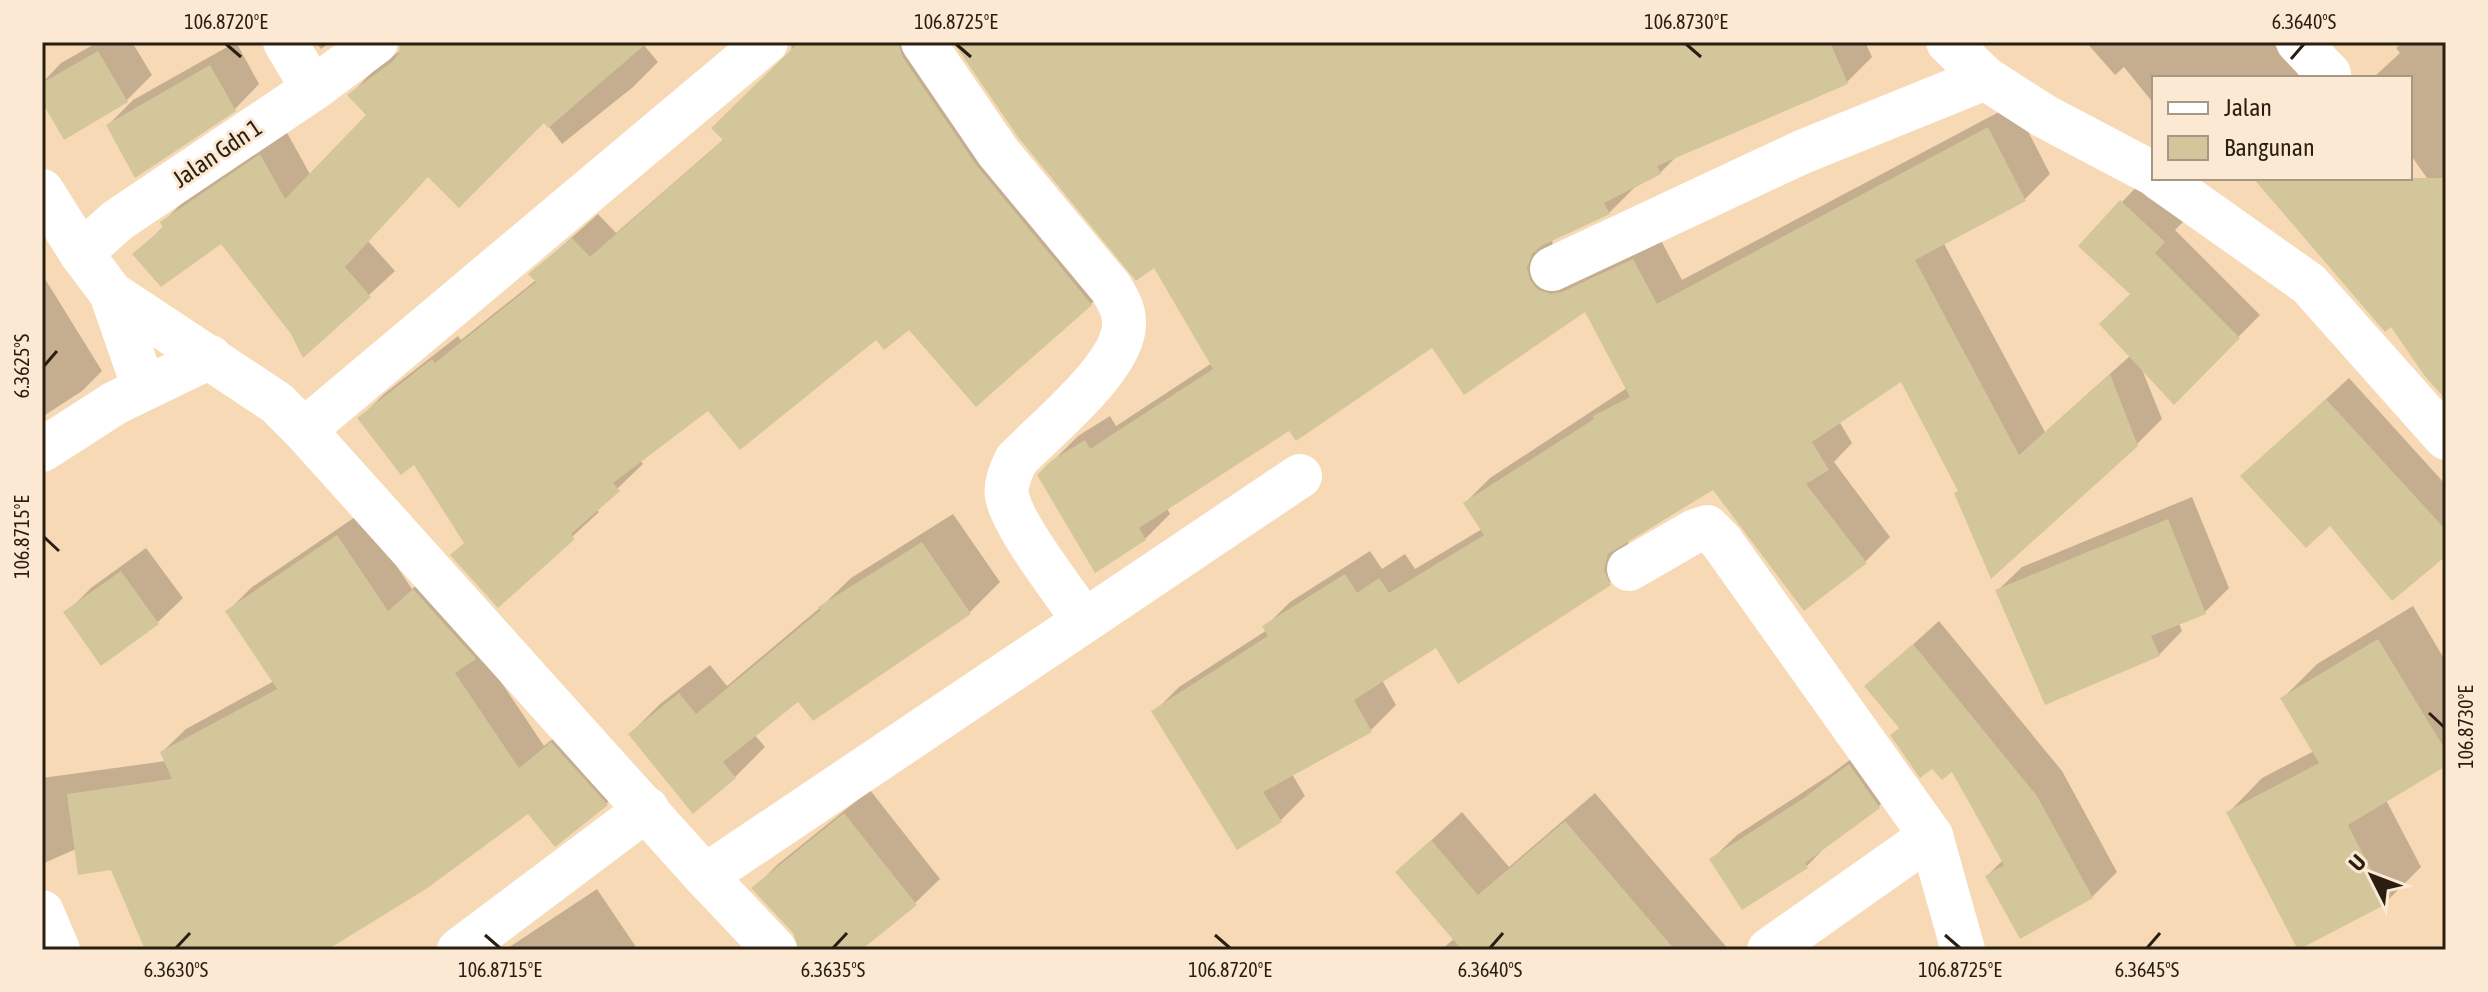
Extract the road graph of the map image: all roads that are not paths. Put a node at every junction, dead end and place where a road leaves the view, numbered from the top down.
1 (285, 42) edge
2 (376, 42) edge
3 (766, 42) edge
4 (923, 42) edge
5 (1948, 42) edge
6 (2298, 42) edge
7 (2329, 74) dead end
8 (1985, 78) junction
9 (313, 89) junction
10 (2152, 173) edge
11 (2162, 180) edge
12 (42, 191) edge
13 (81, 253) junction
14 (1552, 269) dead end
15 (111, 293) junction
16 (210, 357) junction
17 (144, 388) junction
18 (304, 430) junction
19 (2446, 438) edge
20 (42, 450) edge
21 (1300, 476) dead end
22 (1629, 569) dead end
23 (1084, 621) junction
24 (647, 809) junction
25 (1931, 836) junction
26 (705, 876) junction
27 (42, 912) edge
28 (58, 950) edge
29 (459, 950) edge
30 (775, 950) edge
31 (1769, 950) edge
32 (1963, 950) edge

1 - 9 street
2 - 9 street, Jalan Gdn 1
3 - 18 street
4 - 23 street
5 - 8 street
6 - 7 street
8 - 10 street
8 - 14 street
9 - 13 street, Jalan Gdn 1
11 - 19 street
12 - 13 street
13 - 15 street
15 - 16 street
15 - 17 street
16 - 17 street
16 - 18 street
17 - 20 street
18 - 24 street
21 - 23 street
22 - 25 street
23 - 26 street
24 - 26 street
24 - 29 street
25 - 31 street
25 - 32 street
26 - 30 street
27 - 28 street

